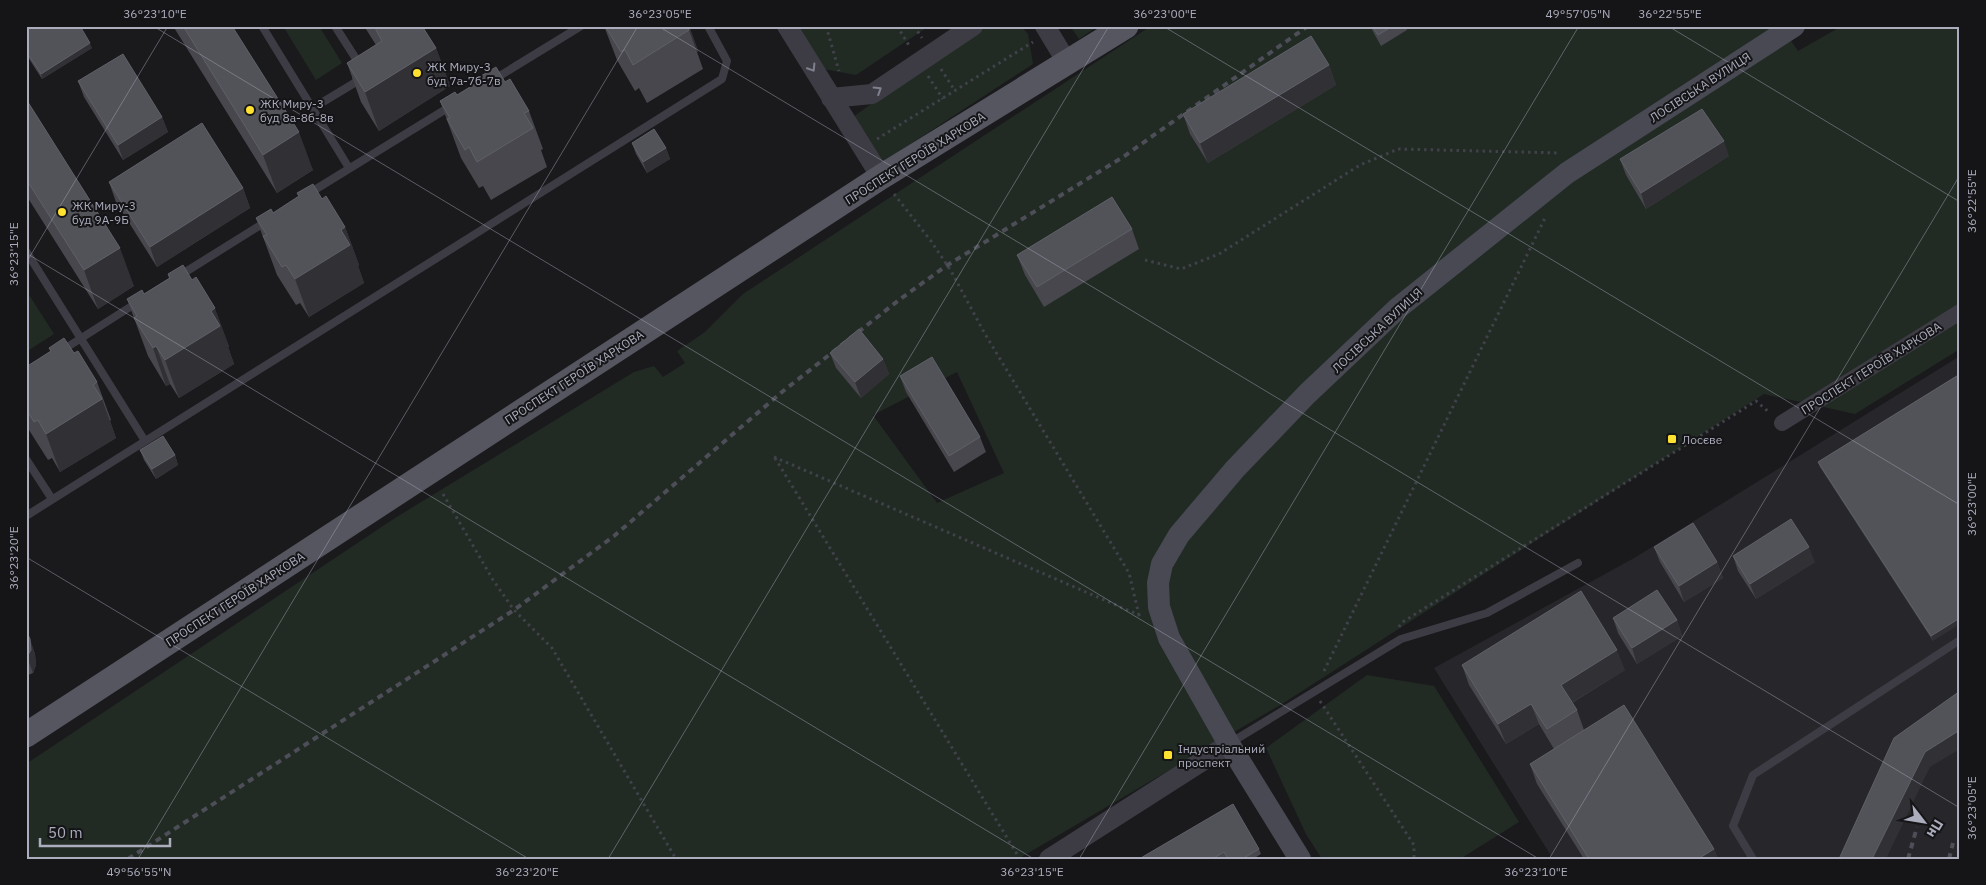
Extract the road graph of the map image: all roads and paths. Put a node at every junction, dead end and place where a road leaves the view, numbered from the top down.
1 (262, 26) edge
2 (335, 26) edge
3 (581, 26) edge
4 (708, 26) edge
5 (787, 26) edge
6 (826, 26) edge
7 (898, 26) edge
8 (973, 26) edge
9 (1126, 26) edge
10 (1794, 26) edge
11 (1047, 29) edge
12 (926, 59) junction
13 (1068, 64) junction
14 (482, 87) edge
15 (955, 91) junction
16 (839, 98) junction
17 (943, 98) junction
18 (457, 102) edge
19 (313, 108) junction
20 (862, 148) junction
21 (1595, 154) junction
22 (349, 168) junction
23 (881, 178) junction
24 (303, 198) edge
25 (1550, 208) dead end
26 (272, 217) edge
27 (26, 251) edge
28 (1145, 260) dead end
29 (172, 281) edge
30 (147, 297) edge
31 (1960, 312) edge
32 (81, 338) junction
33 (50, 358) edge
34 (1782, 424) joint
35 (145, 441) junction
36 (26, 458) edge
37 (443, 494) dead end
38 (52, 499) junction
39 (26, 516) edge
40 (1578, 563) dead end
41 (1139, 615) junction
42 (1144, 623) dead end
43 (1960, 640) edge
44 (1390, 646) junction
45 (1314, 692) junction
46 (26, 735) edge
47 (1228, 744) junction
48 (676, 859) edge
49 (1020, 859) edge
50 (1049, 859) edge
51 (1300, 859) edge
52 (1414, 859) edge
53 (1754, 859) edge

1 - 19 lane
2 - 19 lane
3 - 14 lane
4 - 35 lane
5 -> 16 street
6 - 16 path
7 - 12 path
8 - 12 street
9 - 13 main road, ПРОСПЕКТ ГЕРОЇВ ХАРКОВА
10 - 21 main road, ЛОСІВСЬКА ВУЛИЦЯ
11 - 13 street
11 - 15 path
12 - 15 path
16 -> 12 street
12 - 17 path
13 - 23 main road, ПРОСПЕКТ ГЕРОЇВ ХАРКОВА
15 - 17 path
16 - 20 street
17 - 20 path
18 - 22 lane
19 - 22 lane
20 - 23 street
21 - 28 path
21 - 47 main road, ЛОСІВСЬКА ВУЛИЦЯ
22 - 24 lane
23 - 41 path
23 - 46 main road, ПРОСПЕКТ ГЕРОЇВ ХАРКОВА
25 - 45 path
26 - 29 lane
27 - 32 lane
30 - 32 lane
31 - 34 street, ПРОСПЕКТ ГЕРОЇВ ХАРКОВА
32 - 33 lane
32 - 35 lane
34 - 44 path
35 - 38 lane
36 - 38 lane
37 - 48 path
38 - 39 lane
40 - 44 lane
41 - 42 path
41 - 49 path
43 - 53 lane
44 - 45 lane
45 - 47 lane
45 - 52 path
47 - 50 street
47 - 51 main road, ЛОСІВСЬКА ВУЛИЦЯ

